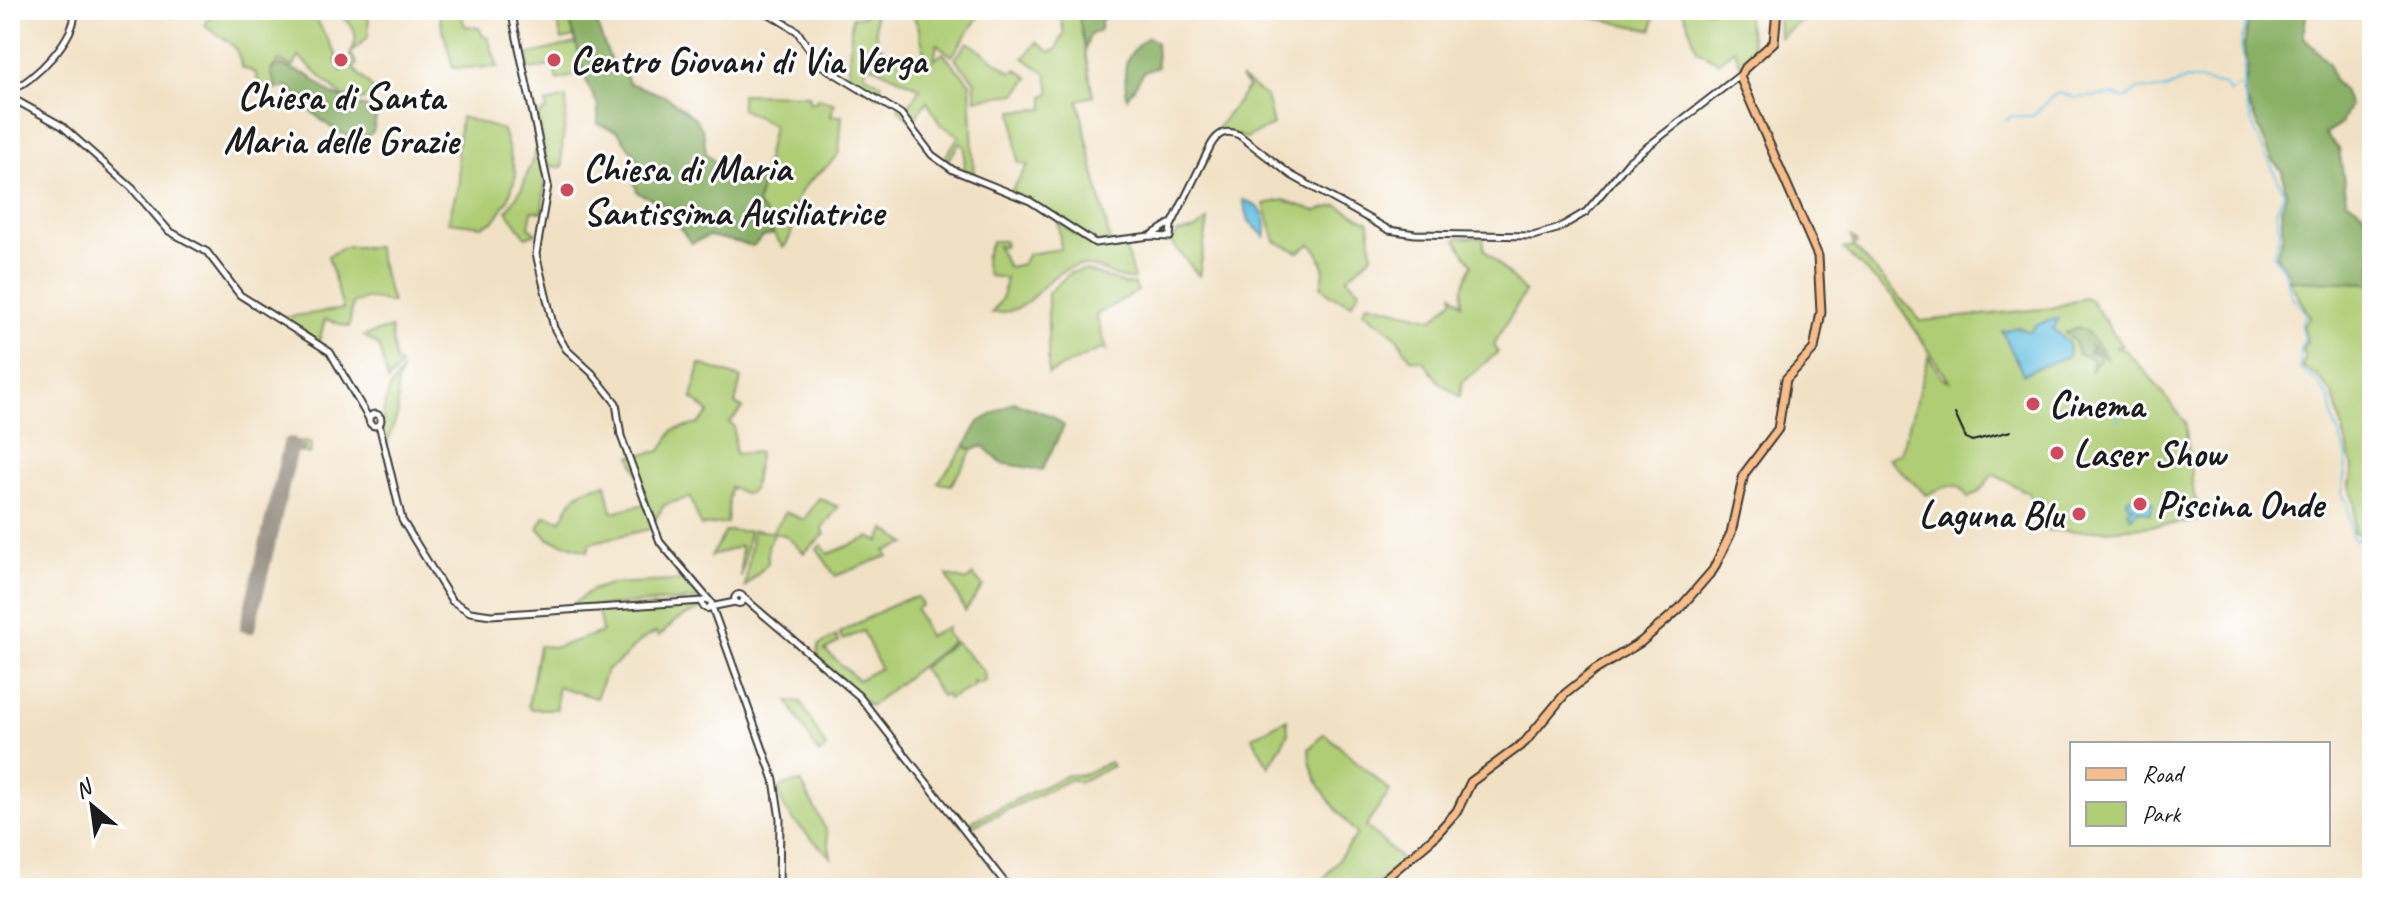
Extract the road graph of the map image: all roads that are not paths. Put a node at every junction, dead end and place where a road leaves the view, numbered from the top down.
1 (74, 10) edge
2 (530, 10) edge
3 (763, 10) edge
4 (1777, 10) edge
5 (512, 12) edge
6 (1740, 75) junction
7 (12, 96) edge
8 (372, 416) junction
9 (376, 425) junction
10 (707, 604) junction
11 (779, 888) edge
12 (1009, 888) edge
13 (1374, 888) edge

1 - 7 street
2 - 5 street
3 - 6 street
4 - 6 main road
5 - 10 street
6 - 13 main road
7 - 8 street
8 - 9 street
8 - 9 street
9 - 10 street
10 - 11 street
10 - 12 street

